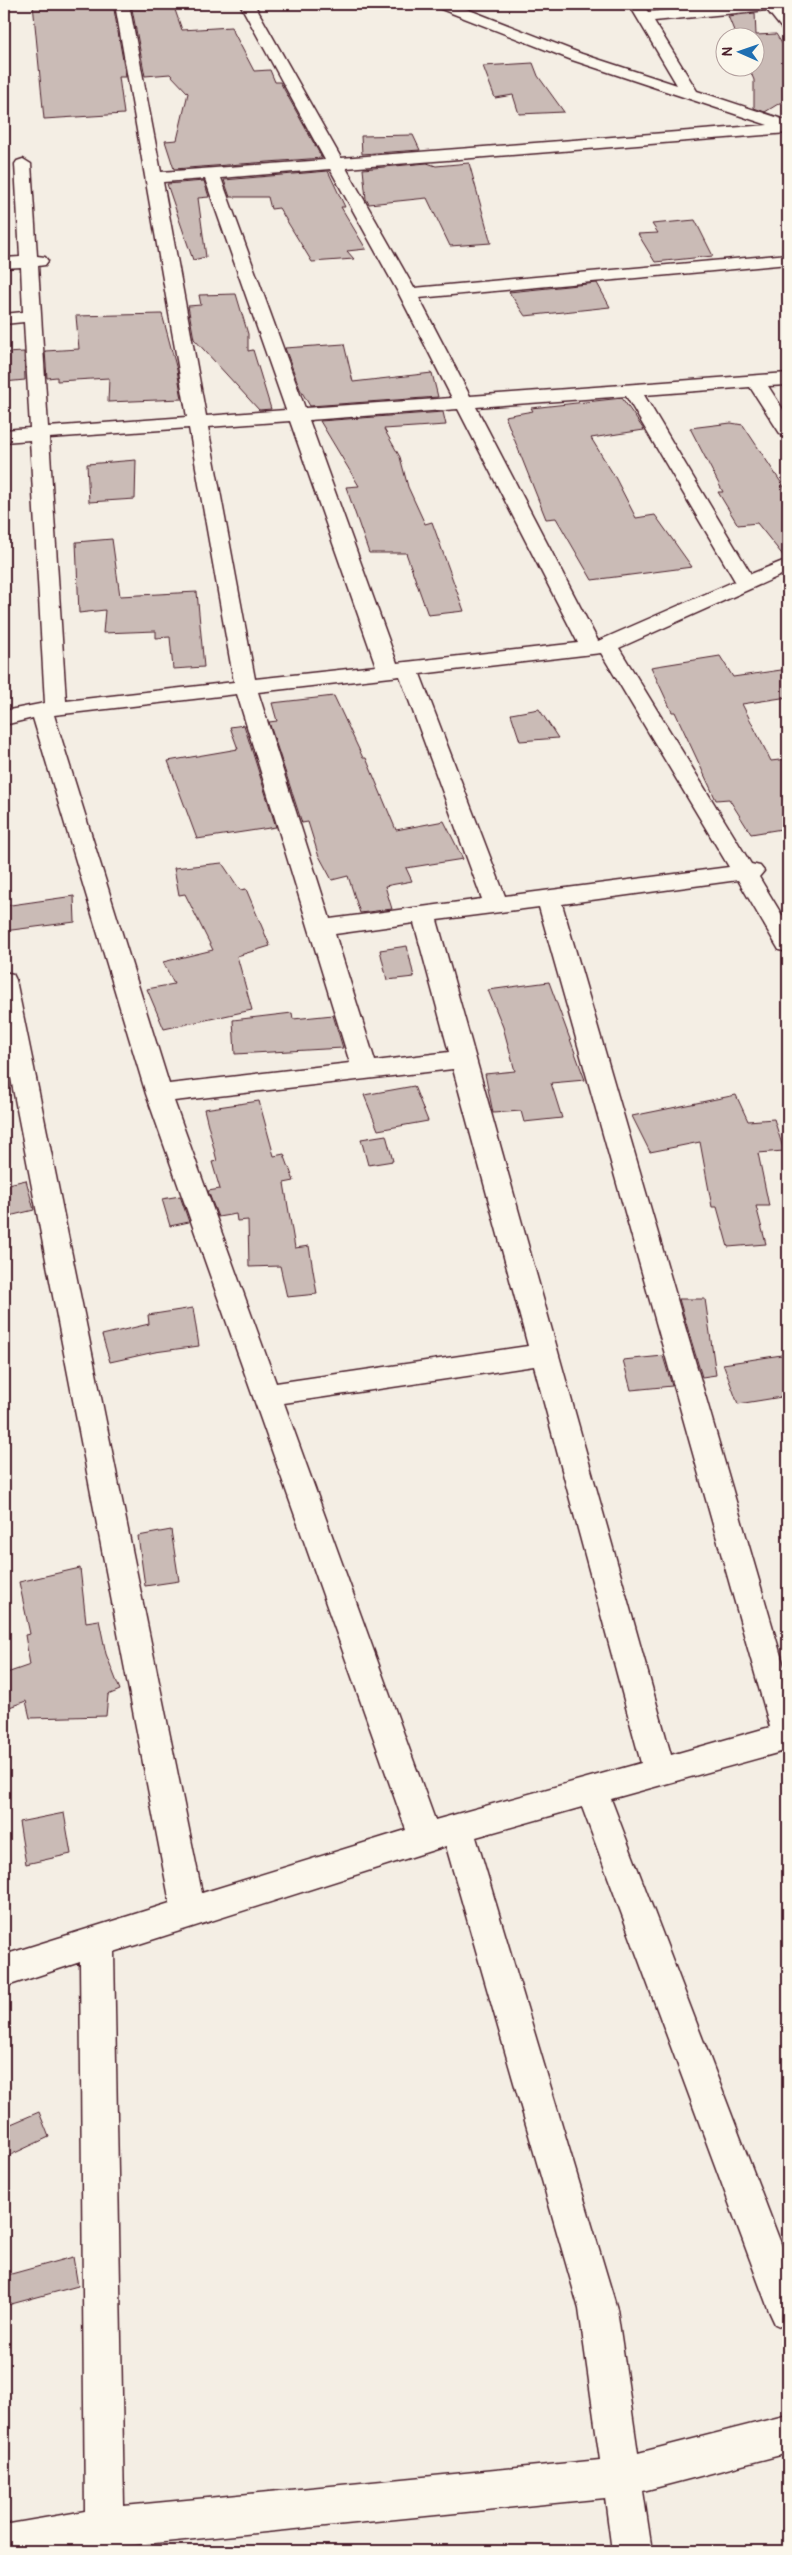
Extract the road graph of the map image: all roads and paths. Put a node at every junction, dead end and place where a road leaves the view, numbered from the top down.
1 (122, 4) edge
2 (247, 4) edge
3 (442, 4) edge
4 (636, 4) edge
5 (774, 4) edge
6 (644, 17) junction
7 (788, 27) edge
8 (690, 93) junction
9 (788, 127) edge
10 (335, 163) junction
11 (23, 164) dead end
12 (211, 173) junction
13 (154, 178) junction
14 (788, 259) edge
15 (34, 261) junction
16 (4, 263) edge
17 (408, 294) junction
18 (32, 316) junction
19 (4, 319) edge
20 (788, 379) edge
21 (756, 382) junction
22 (632, 391) junction
23 (464, 403) junction
24 (297, 415) junction
25 (198, 422) junction
26 (788, 431) edge
27 (39, 433) junction
28 (4, 436) edge
29 (788, 566) edge
30 (747, 584) junction
31 (599, 647) junction
32 (398, 670) junction
33 (246, 687) junction
34 (48, 709) junction
35 (4, 718) edge
36 (749, 872) junction
37 (548, 898) junction
38 (496, 905) junction
39 (423, 914) junction
40 (321, 928) junction
41 (788, 944) edge
42 (4, 980) edge
43 (463, 1059) junction
44 (365, 1070) junction
45 (159, 1094) junction
46 (545, 1354) junction
47 (267, 1395) junction
48 (788, 1735) edge
49 (660, 1772) junction
50 (592, 1791) junction
51 (441, 1833) junction
52 (189, 1913) junction
53 (97, 1942) junction
54 (4, 1971) edge
55 (788, 2311) edge
56 (788, 2434) edge
57 (622, 2477) junction
58 (104, 2539) edge
59 (4, 2545) edge
60 (632, 2551) edge

1 - 13 street
2 - 10 street
3 - 8 street
4 - 6 street
5 - 6 street
5 - 7 street
6 - 8 street
8 - 9 street
9 - 10 street
10 - 12 street
10 - 17 street
11 - 15 street
12 - 13 street
12 - 24 street
13 - 25 street
14 - 17 street
15 - 16 street
15 - 18 street
17 - 23 street
18 - 19 street
18 - 27 street
20 - 21 street
21 - 22 street
21 - 26 street
22 - 23 street
22 - 30 street
23 - 24 street
23 - 31 street
24 - 25 street
24 - 32 street
25 - 27 street
25 - 33 street
27 - 28 street
27 - 34 street
29 - 30 street
30 - 31 street
31 - 32 street
31 - 36 street
32 - 33 street
32 - 38 street
33 - 34 street
33 - 40 street
34 - 35 street
34 - 45 street
36 - 37 street
36 - 41 street
37 - 38 street
37 - 48 street
38 - 39 street
39 - 40 street
39 - 43 street
40 - 44 street
42 - 52 street
43 - 44 street
43 - 46 street
44 - 45 street
45 - 47 street
46 - 47 street
46 - 49 street
47 - 51 street
48 - 49 street
49 - 50 street
50 - 51 street
50 - 55 street
51 - 52 street
51 - 57 street
52 - 53 street
53 - 54 street
53 - 58 street
56 - 57 street
57 - 58 street
57 - 60 street
58 - 59 street

